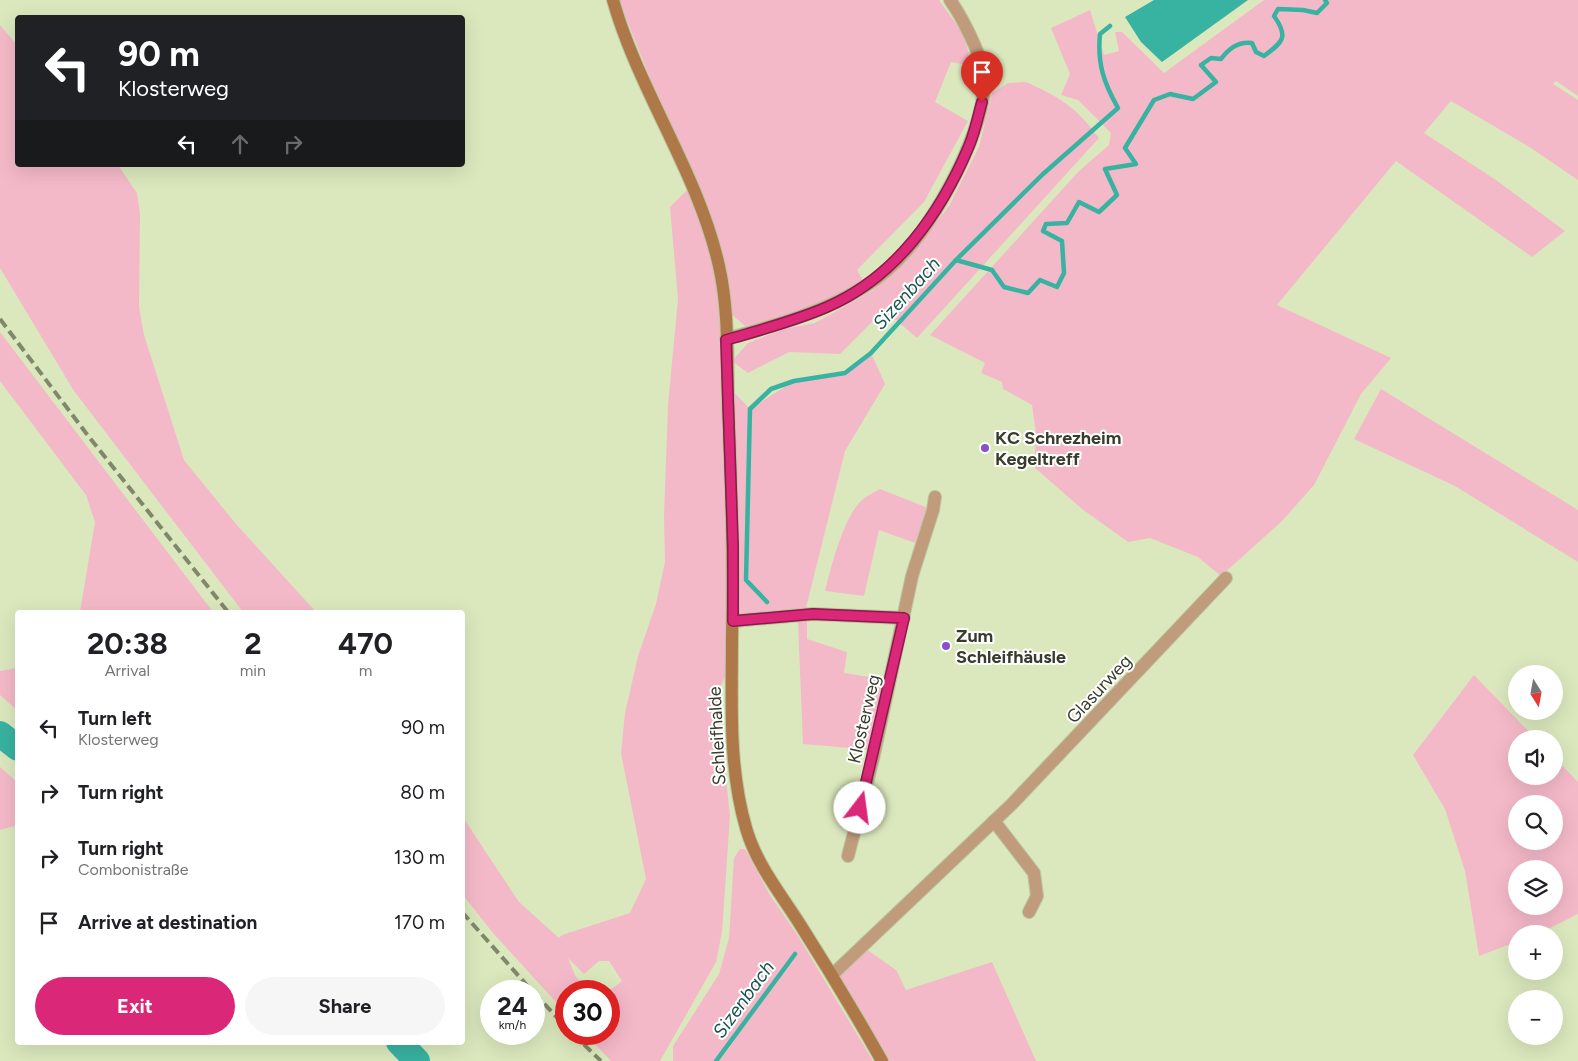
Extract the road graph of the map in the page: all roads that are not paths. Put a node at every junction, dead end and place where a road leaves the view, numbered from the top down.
1 (612, 0) edge
2 (950, 0) edge
3 (726, 340) junction
4 (935, 497) dead end
5 (1226, 578) dead end
6 (904, 618) junction
7 (733, 621) junction
8 (994, 821) junction
9 (848, 856) dead end
10 (1029, 912) dead end
11 (832, 975) junction
12 (882, 1061) edge

1 - 3 main road, Schleifhalde
2 - 3 street
3 - 7 main road, Schleifhalde
4 - 6 street, Klosterweg
5 - 8 street, Glasurweg
6 - 7 street
6 - 9 street, Klosterweg
7 - 11 main road, Schleifhalde
8 - 10 street
8 - 11 street, Glasurweg
11 - 12 main road, Schleifhalde

